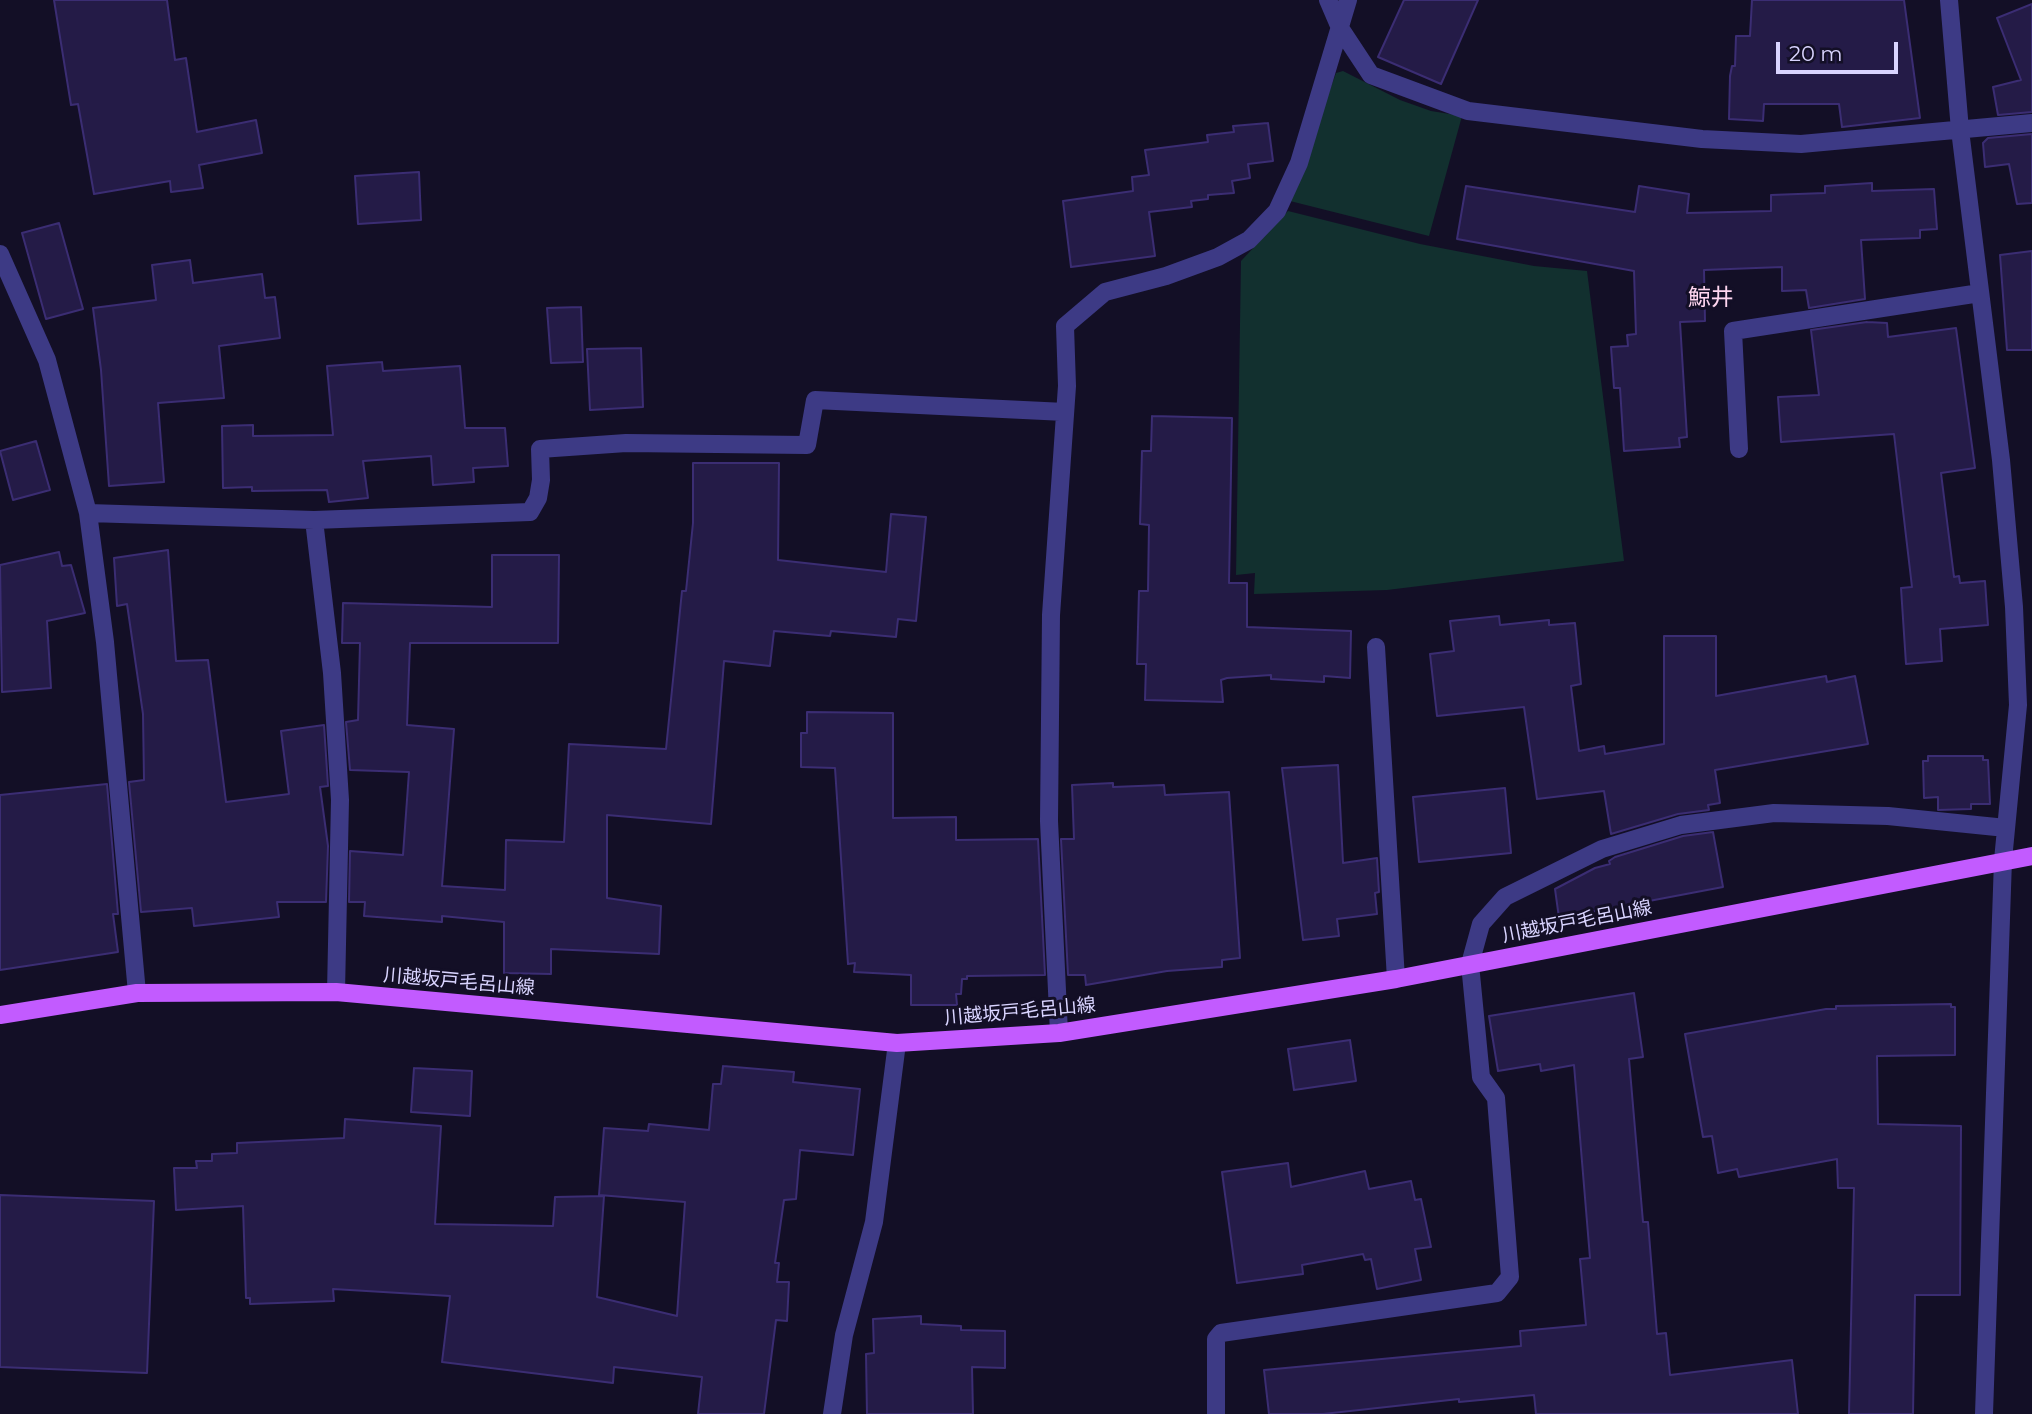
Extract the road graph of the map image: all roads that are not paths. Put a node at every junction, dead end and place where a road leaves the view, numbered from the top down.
1 (1328, 0) edge
2 (1348, 0) edge
3 (1949, 0) edge
4 (1340, 28) junction
5 (2032, 123) edge
6 (1960, 130) junction
7 (0, 254) edge
8 (1980, 293) junction
9 (1065, 412) junction
10 (1738, 449) dead end
11 (88, 513) junction
12 (314, 520) junction
13 (1376, 647) dead end
14 (2006, 828) junction
15 (2032, 856) edge
16 (2003, 860) junction
17 (1470, 964) junction
18 (1396, 979) junction
19 (336, 992) junction
20 (137, 993) junction
21 (0, 1015) edge
22 (1059, 1033) junction
23 (897, 1043) junction
24 (832, 1414) edge
25 (1216, 1414) edge
26 (1984, 1414) edge

1 - 4 street
2 - 4 street
3 - 6 street
4 - 6 street
4 - 9 street
5 - 6 street
6 - 8 street
7 - 11 street
8 - 10 street
8 - 14 street
9 - 12 street
9 - 22 street
11 - 12 street
11 - 20 street
12 - 19 street
13 - 18 street
14 - 16 street
14 - 17 street
15 - 16 main road, 川越坂戸毛呂山線
16 - 17 main road, 川越坂戸毛呂山線
16 - 26 street
17 - 18 main road, 川越坂戸毛呂山線
17 - 25 street
18 - 22 main road, 川越坂戸毛呂山線
19 - 20 main road, 川越坂戸毛呂山線
19 - 23 main road, 川越坂戸毛呂山線
20 - 21 main road, 川越坂戸毛呂山線
22 - 23 main road, 川越坂戸毛呂山線
23 - 24 street

